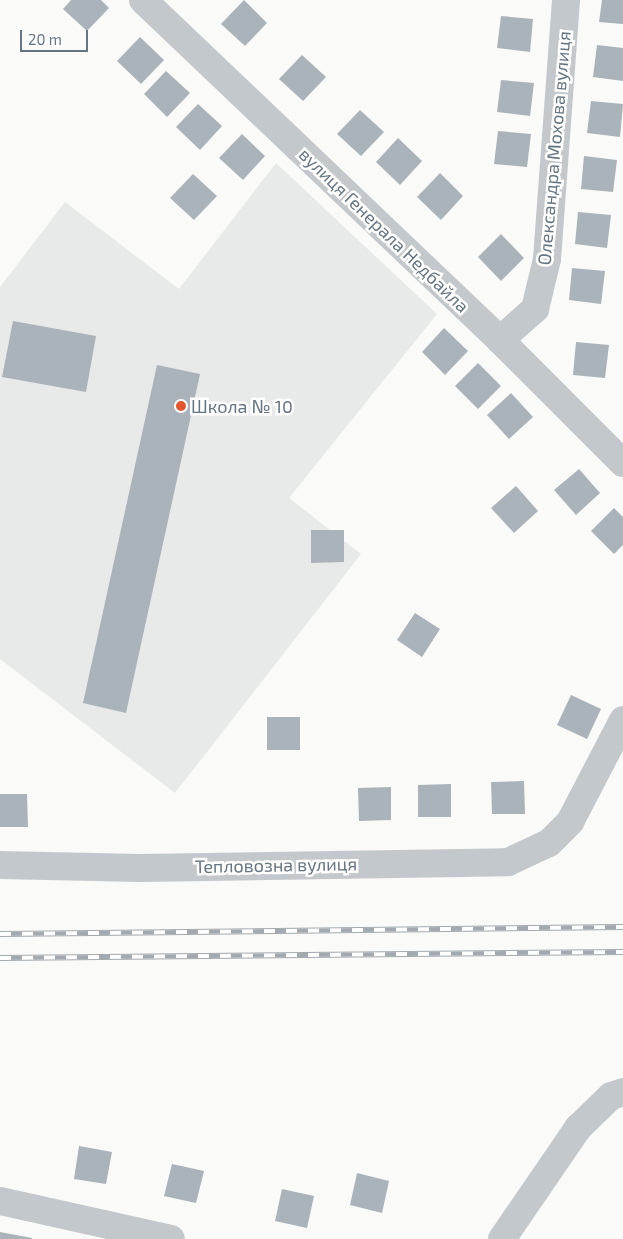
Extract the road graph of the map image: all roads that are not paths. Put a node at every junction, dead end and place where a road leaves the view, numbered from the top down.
1 (142, 0) edge
2 (566, 0) edge
3 (500, 340) junction
4 (623, 463) edge
5 (623, 720) edge
6 (0, 865) edge
7 (623, 1092) edge
8 (0, 1201) edge
9 (171, 1239) edge
10 (502, 1239) edge

1 - 3 street, вулиця Генерала Недбайла
2 - 3 street, Олександра Мохова вулиця
3 - 4 street, вулиця Генерала Недбайла
5 - 6 street, Тепловозна вулиця
7 - 10 street
8 - 9 street

